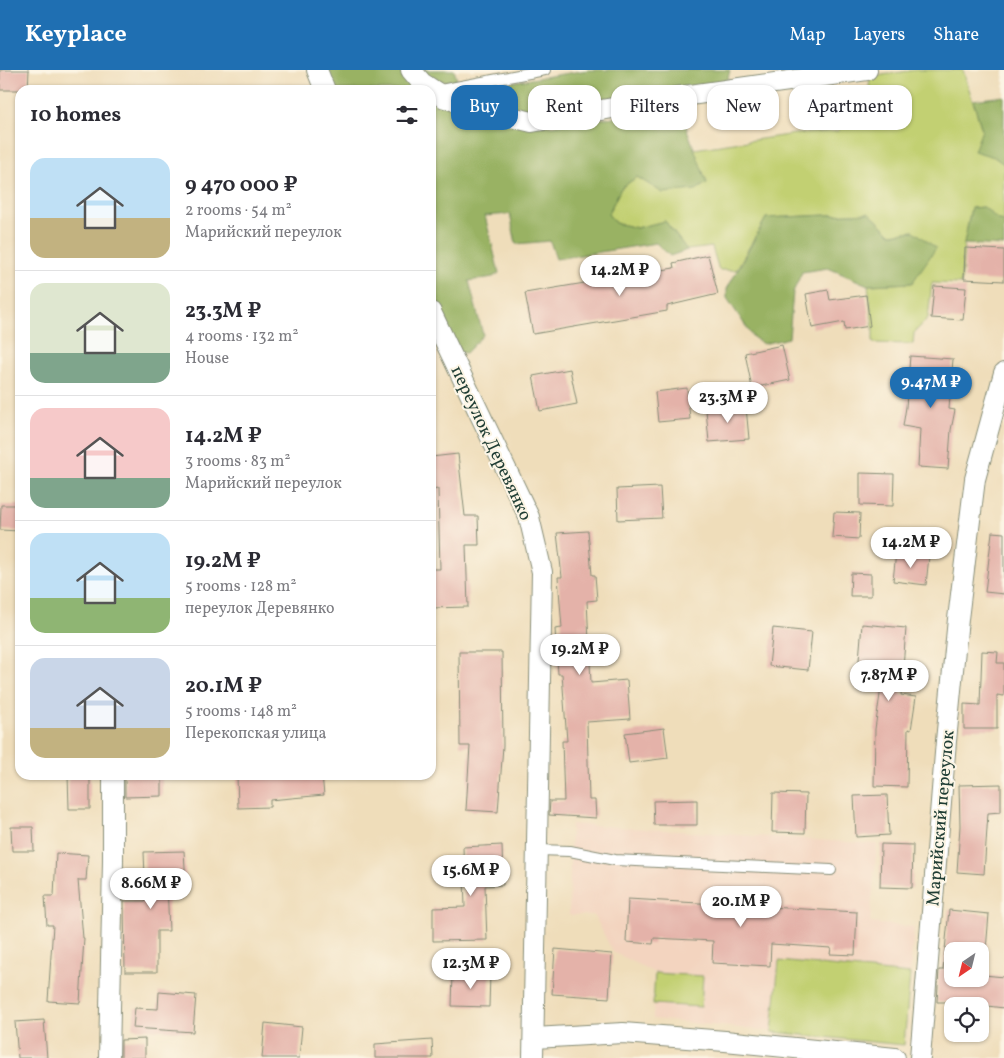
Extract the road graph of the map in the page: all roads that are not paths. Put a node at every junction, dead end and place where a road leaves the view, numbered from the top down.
1 (317, 70) edge
2 (411, 70) edge
3 (545, 70) edge
4 (867, 70) edge
5 (324, 85) edge
6 (425, 85) edge
7 (436, 91) edge
8 (436, 92) edge
9 (436, 322) edge
10 (1004, 373) edge
11 (114, 780) edge
12 (538, 850) junction
13 (831, 870) dead end
14 (534, 1038) junction
15 (109, 1058) edge
16 (533, 1058) edge
17 (895, 1058) edge
18 (920, 1058) edge

1 - 5 street
2 - 6 street
3 - 7 lane
4 - 8 street
9 - 12 street, переулок Деревянко
10 - 18 street, Марийский переулок
11 - 15 street
12 - 13 lane
12 - 14 street, переулок Деревянко
14 - 16 street, переулок Деревянко
14 - 17 street

